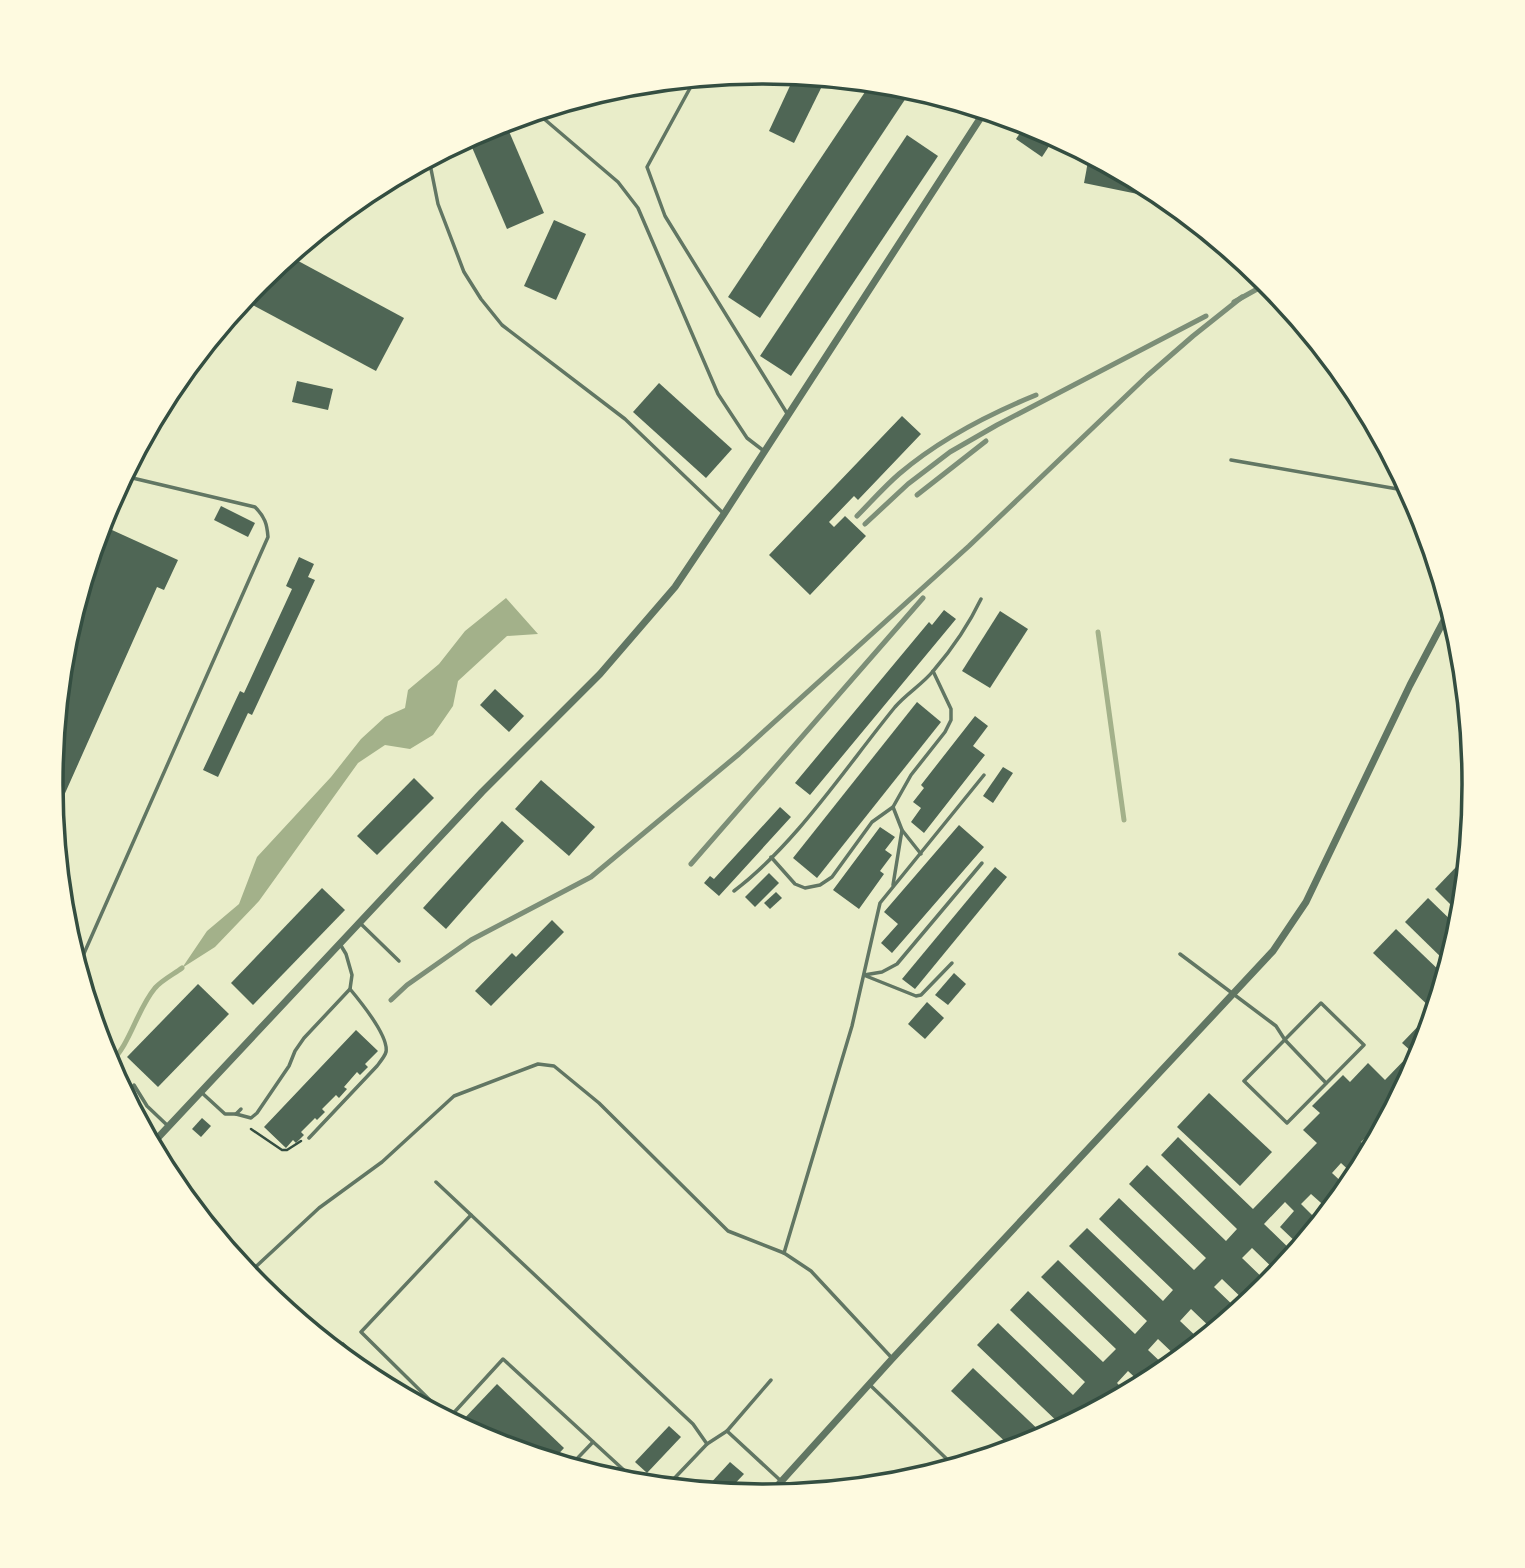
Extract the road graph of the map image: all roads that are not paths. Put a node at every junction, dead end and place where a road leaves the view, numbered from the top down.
1 (690, 88) edge
2 (545, 120) edge
3 (980, 120) edge
4 (431, 169) edge
5 (788, 415) junction
6 (764, 451) junction
7 (1231, 460) dead end
8 (133, 479) edge
9 (1396, 489) edge
10 (724, 514) junction
11 (981, 599) dead end
12 (1443, 623) edge
13 (933, 671) junction
14 (984, 775) dead end
15 (892, 807) junction
16 (902, 830) junction
17 (921, 854) junction
18 (771, 858) junction
19 (982, 863) dead end
20 (892, 887) junction
21 (734, 891) dead end
22 (360, 922) junction
23 (340, 944) junction
24 (84, 953) edge
25 (1180, 954) dead end
26 (398, 961) dead end
27 (952, 963) dead end
28 (864, 975) junction
29 (351, 989) junction
30 (1234, 995) junction
31 (1285, 1040) junction
32 (1326, 1083) junction
33 (134, 1084) dead end
34 (201, 1091) junction
35 (241, 1109) dead end
36 (236, 1114) junction
37 (168, 1126) junction
38 (159, 1137) edge
39 (307, 1137) road end
40 (436, 1182) dead end
41 (471, 1215) junction
42 (784, 1253) junction
43 (256, 1266) edge
44 (892, 1359) junction
45 (771, 1380) dead end
46 (869, 1384) junction
47 (426, 1397) edge
48 (455, 1412) edge
49 (727, 1431) junction
50 (593, 1442) junction
51 (707, 1444) junction
52 (577, 1459) edge
53 (947, 1459) edge
54 (624, 1470) edge
55 (674, 1478) edge
56 (781, 1481) joint

1 - 5 lane
2 - 6 lane
3 - 5 street
4 - 10 lane
5 - 6 street
6 - 10 street
7 - 9 lane
8 - 24 lane
10 - 22 street
11 - 13 lane
12 - 30 street
13 - 15 lane
13 - 18 lane
14 - 17 lane
15 - 16 lane
15 - 18 lane
16 - 17 lane
16 - 20 lane
17 - 20 lane
18 - 21 lane
19 - 28 lane
20 - 28 lane
22 - 23 street
22 - 26 lane
23 - 29 lane
23 - 34 street
25 - 30 lane
27 - 28 lane
28 - 42 lane
29 - 36 lane
29 - 39 lane
30 - 31 lane
30 - 44 street
31 - 32 lane
31 - 32 lane
31 - 32 lane
33 - 37 lane
34 - 36 lane
34 - 37 street
35 - 36 lane
37 - 38 street
40 - 41 lane
41 - 47 lane
41 - 51 lane
42 - 43 lane
42 - 44 lane
44 - 46 street
45 - 49 lane
46 - 53 lane
46 - 56 street
48 - 50 lane
49 - 51 lane
49 - 56 lane
50 - 52 lane
50 - 54 lane
51 - 55 lane

